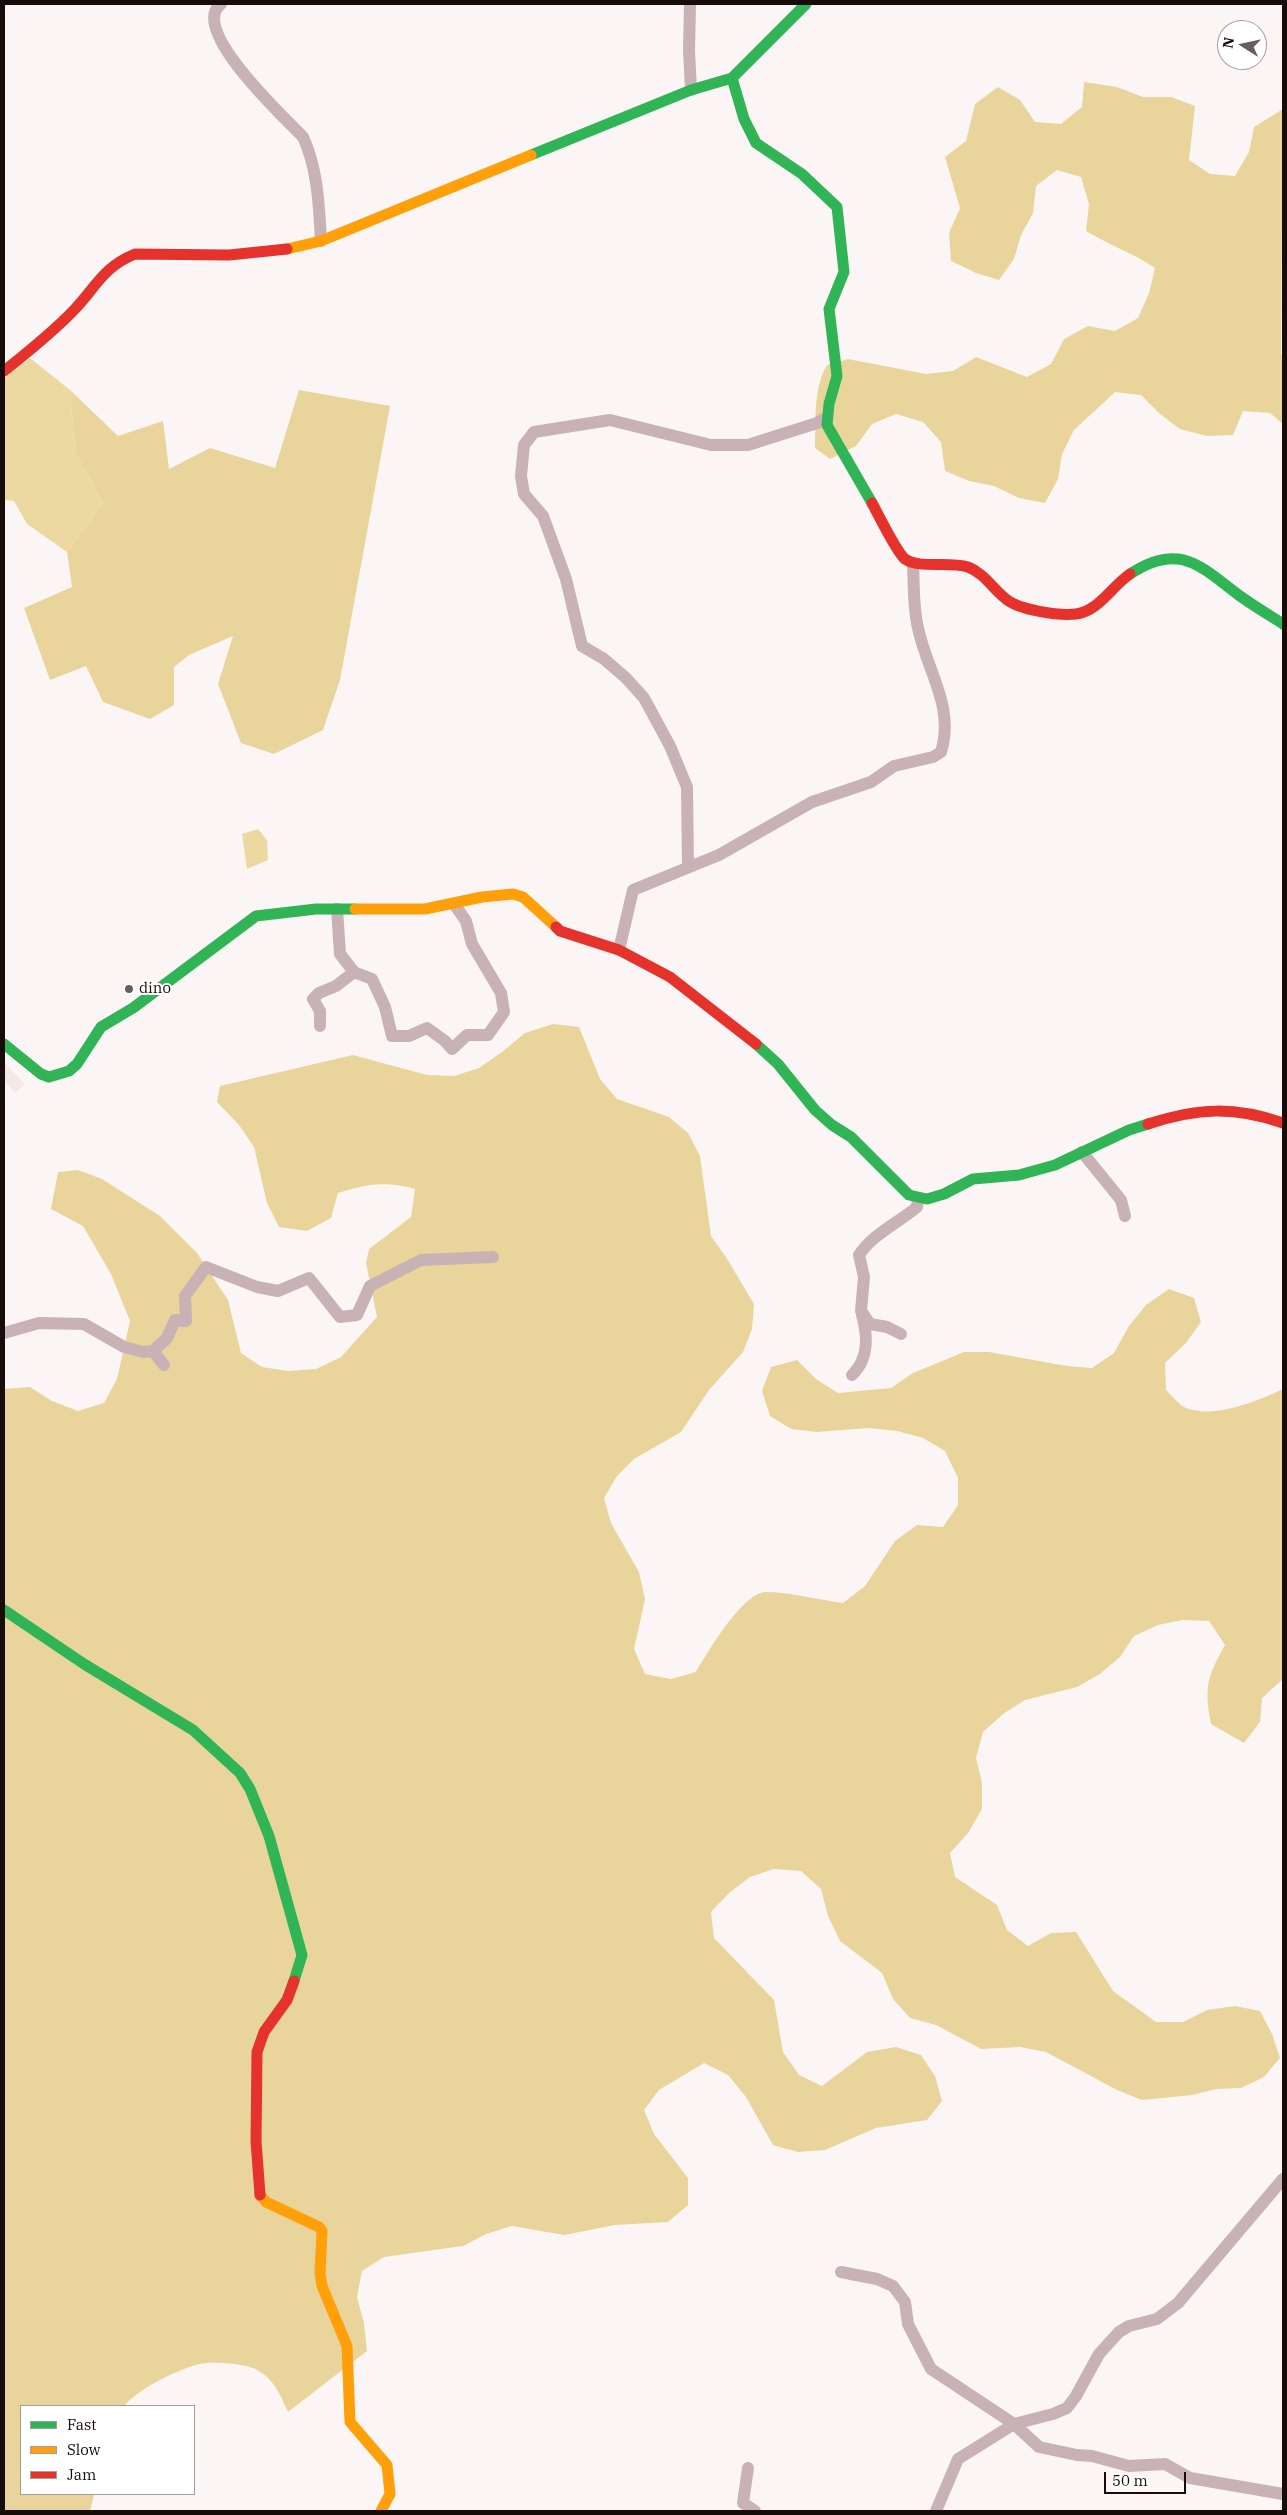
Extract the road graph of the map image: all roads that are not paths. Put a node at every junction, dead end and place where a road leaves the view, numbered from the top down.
1 (221, 4) edge
2 (690, 4) edge
3 (806, 4) edge
4 (732, 78) junction
5 (691, 90) junction
6 (321, 241) junction
7 (4, 371) edge
8 (827, 417) junction
9 (913, 562) junction
10 (1283, 624) edge
11 (688, 867) junction
12 (454, 904) junction
13 (337, 909) junction
14 (619, 950) junction
15 (354, 972) junction
16 (320, 1026) dead end
17 (4, 1044) edge
18 (1283, 1123) edge
19 (1082, 1152) junction
20 (918, 1198) junction
21 (1125, 1216) dead end
22 (493, 1257) dead end
23 (861, 1310) junction
24 (4, 1332) edge
25 (901, 1334) dead end
26 (153, 1351) junction
27 (164, 1365) dead end
28 (852, 1375) dead end
29 (4, 1610) edge
30 (1283, 2179) edge
31 (841, 2272) dead end
32 (1014, 2424) junction
33 (748, 2468) dead end
34 (1283, 2494) edge
35 (382, 2511) edge
36 (755, 2511) edge
37 (936, 2511) edge

1 - 6 street
2 - 5 street
3 - 4 street
4 - 5 street
4 - 8 street
5 - 6 street
6 - 7 street
8 - 9 street
8 - 11 street
9 - 10 street
9 - 11 street
11 - 14 street
12 - 13 street
12 - 14 street
12 - 15 street
13 - 15 street
13 - 17 street
14 - 20 street
15 - 16 street
18 - 19 street
19 - 20 street
19 - 21 street
20 - 23 street
22 - 26 street
23 - 25 street
23 - 28 street
24 - 26 street
26 - 27 street
29 - 35 street
30 - 32 street
31 - 32 street
32 - 34 street
32 - 37 street
33 - 36 street

